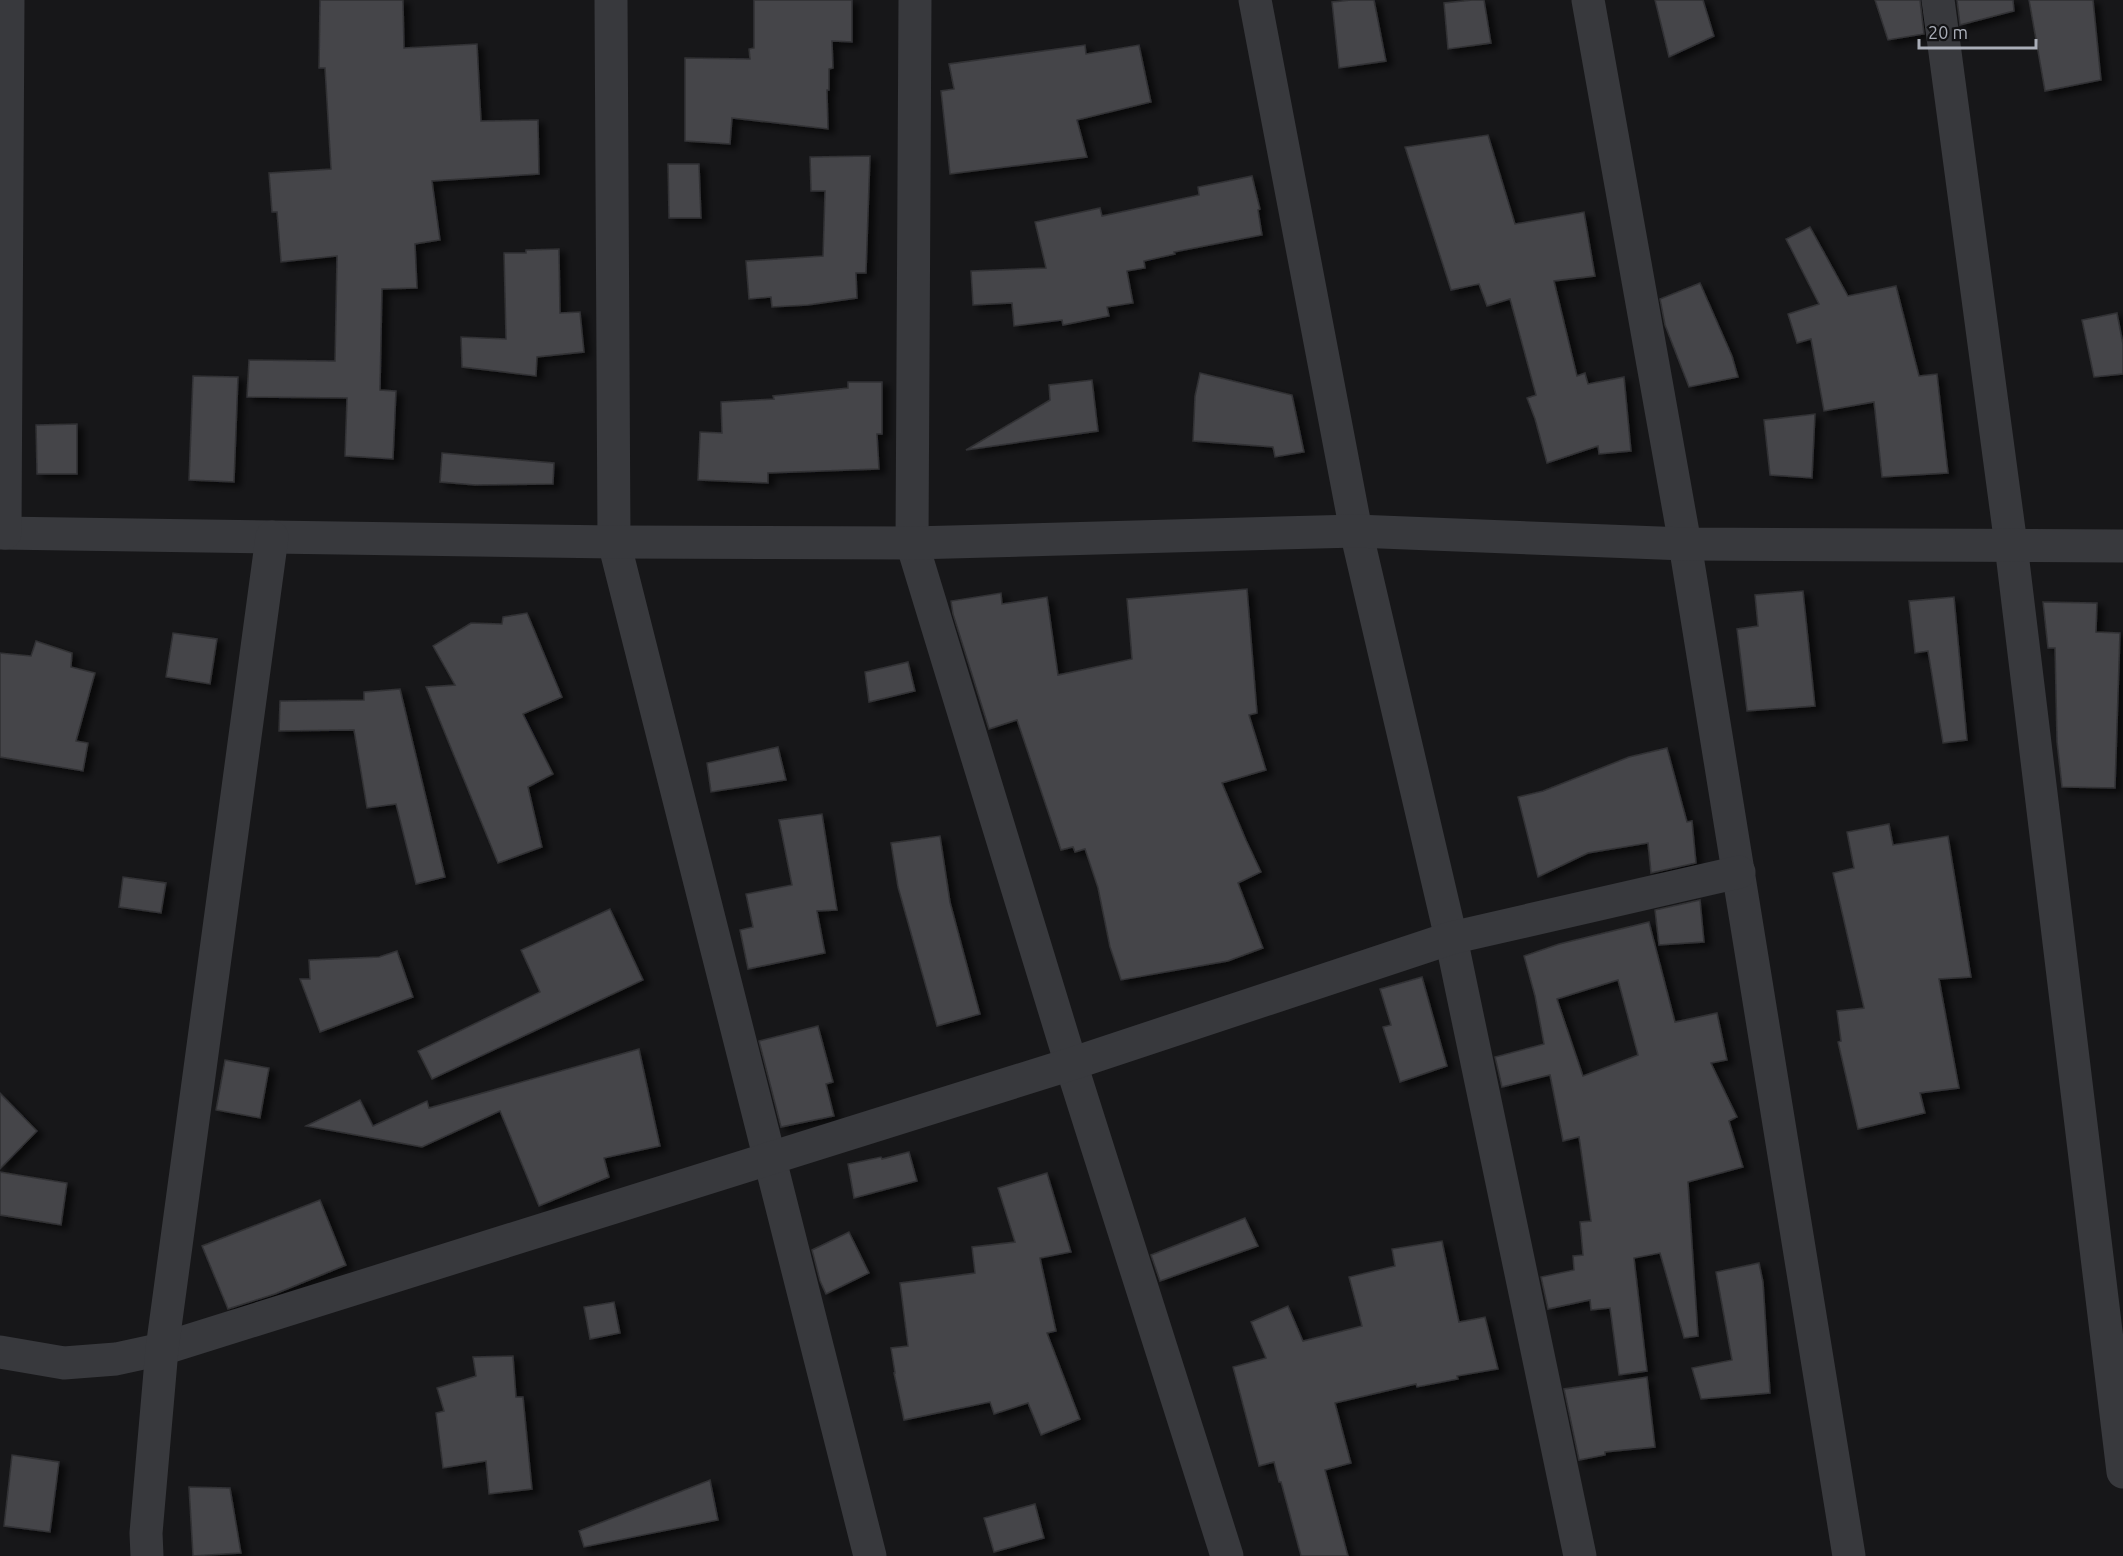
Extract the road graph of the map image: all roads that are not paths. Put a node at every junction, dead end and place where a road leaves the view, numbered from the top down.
1 (8, 0) edge
2 (611, 0) edge
3 (915, 0) edge
4 (1255, 0) edge
5 (1588, 0) edge
6 (1938, 0) edge
7 (1356, 531) junction
8 (3, 533) edge
9 (272, 537) junction
10 (614, 542) junction
11 (912, 543) junction
12 (1686, 544) junction
13 (2011, 545) junction
14 (2123, 546) edge
15 (1739, 872) junction
16 (1451, 938) junction
17 (1071, 1064) junction
18 (768, 1159) junction
19 (162, 1349) junction
20 (0, 1352) edge
21 (2123, 1472) edge
22 (147, 1556) edge
23 (870, 1556) edge
24 (1227, 1556) edge
25 (1580, 1556) edge
26 (1850, 1556) edge

1 - 8 street
2 - 10 street
3 - 11 street
4 - 7 street
5 - 12 street
6 - 13 street
7 - 11 street
7 - 12 street
7 - 16 street
8 - 9 street
9 - 10 street
9 - 19 street
10 - 11 street
10 - 18 street
11 - 17 street
12 - 13 street
12 - 15 street
13 - 14 street
13 - 21 street
15 - 16 street
15 - 26 street
16 - 17 street
16 - 25 street
17 - 18 street
17 - 24 street
18 - 19 street
18 - 23 street
19 - 20 street
19 - 22 street

